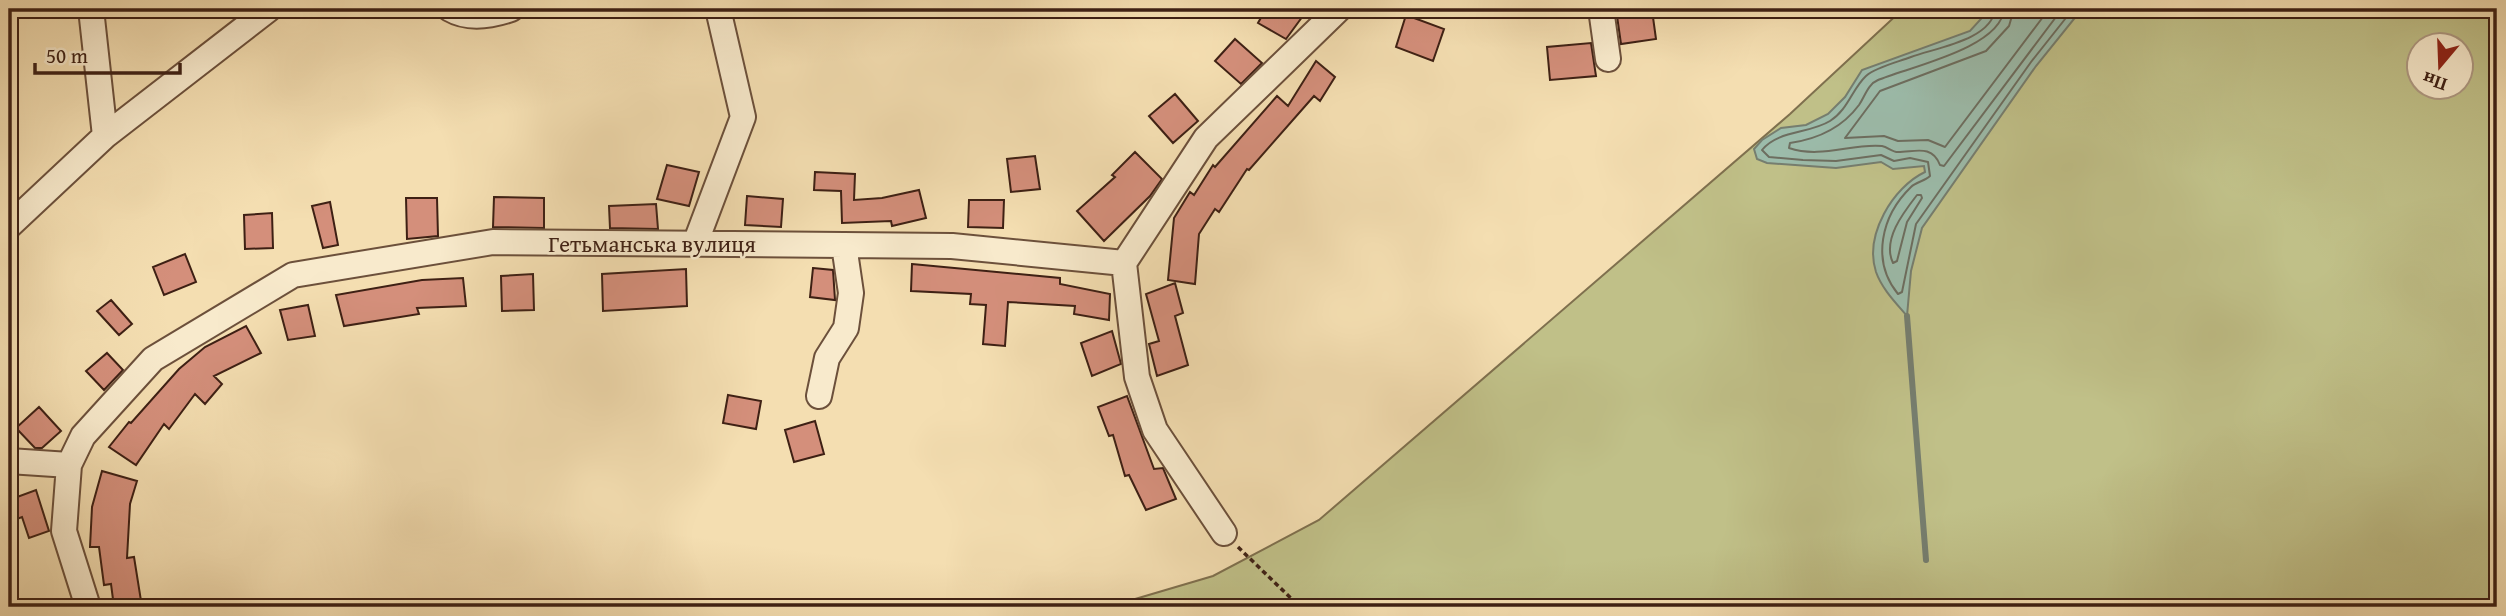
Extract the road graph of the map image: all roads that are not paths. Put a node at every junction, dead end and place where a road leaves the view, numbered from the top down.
1 (91, 9) edge
2 (269, 9) edge
3 (450, 9) edge
4 (511, 9) edge
5 (718, 9) edge
6 (1339, 9) edge
7 (1601, 9) edge
8 (1608, 59) dead end
9 (105, 136) junction
10 (9, 226) edge
11 (695, 244) junction
12 (844, 245) junction
13 (1125, 263) junction
14 (819, 396) dead end
15 (9, 461) edge
16 (69, 465) junction
17 (1224, 533) road end
18 (88, 607) edge

1 - 9 street
2 - 9 street
3 - 4 street
5 - 11 street
6 - 13 street
7 - 8 street
9 - 10 street
11 - 12 street, Гетьманська вулиця
11 - 16 street, Гетьманська вулиця
12 - 13 street, Гетьманська вулиця
12 - 14 street
13 - 17 street
15 - 16 street
16 - 18 street, Гетьманська вулиця

